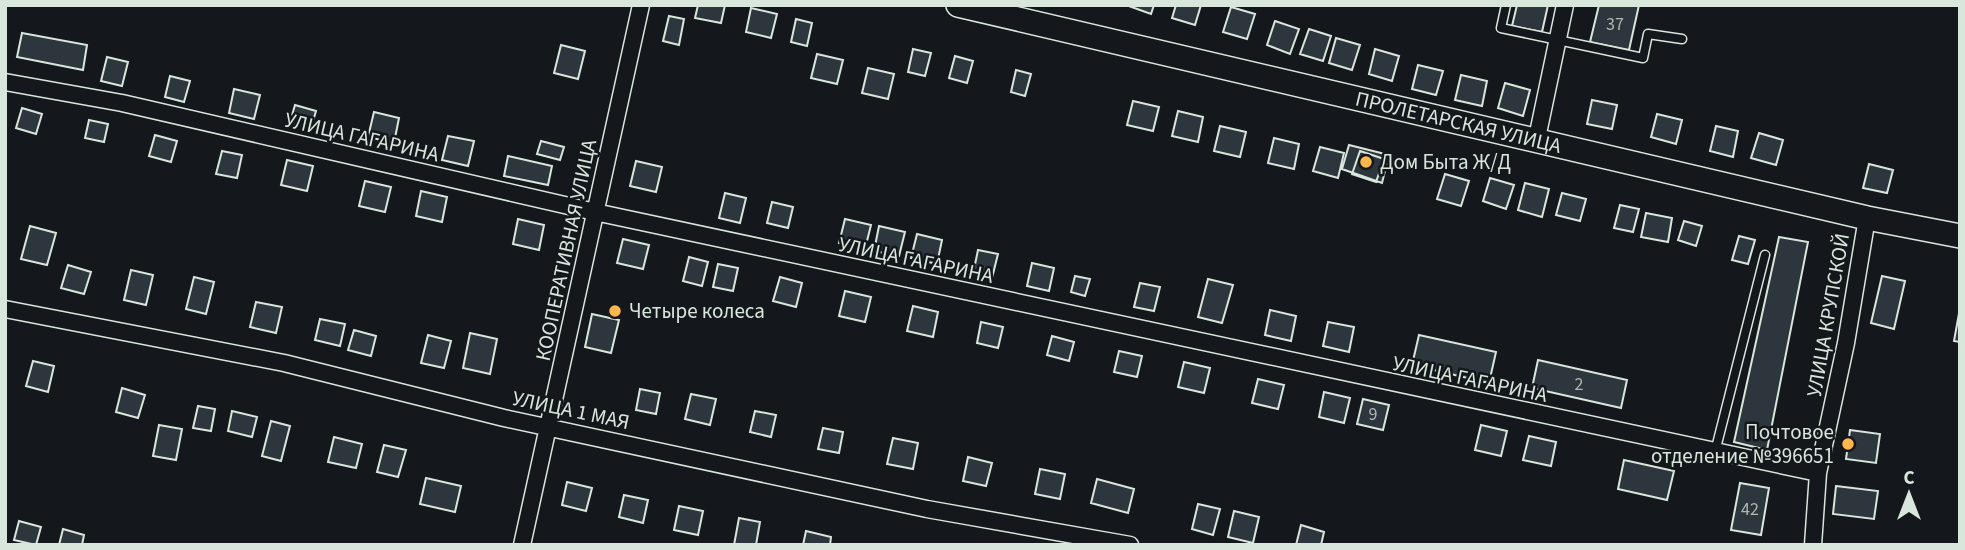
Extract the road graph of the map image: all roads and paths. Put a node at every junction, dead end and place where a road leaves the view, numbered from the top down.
1 (640, 5) edge
2 (958, 5) edge
3 (1506, 5) edge
4 (1565, 5) edge
5 (1559, 39) junction
6 (1682, 39) dead end
7 (5, 82) edge
8 (1537, 138) junction
9 (595, 212) junction
10 (1867, 218) junction
11 (1960, 236) edge
12 (1765, 255) dead end
13 (5, 309) edge
14 (550, 428) junction
15 (1714, 453) junction
16 (1818, 473) junction
17 (522, 545) edge
18 (1130, 545) edge
19 (1813, 545) edge

1 - 9 street, КООПЕРАТИВНАЯ УЛИЦА
2 - 8 main road, ПРОЛЕТАРСКАЯ УЛИЦА
3 - 5 lane
4 - 5 street
5 - 6 lane
5 - 8 street
7 - 9 street, УЛИЦА ГАГАРИНА
8 - 10 main road, ПРОЛЕТАРСКАЯ УЛИЦА
9 - 14 street, КООПЕРАТИВНАЯ УЛИЦА
9 - 15 street, УЛИЦА ГАГАРИНА
10 - 11 main road, ПРОЛЕТАРСКАЯ УЛИЦА
10 - 16 street, УЛИЦА КРУПСКОЙ
12 - 15 lane
13 - 14 street, УЛИЦА 1 МАЯ
14 - 17 street, КООПЕРАТИВНАЯ УЛИЦА
14 - 18 street, УЛИЦА 1 МАЯ
15 - 16 street, УЛИЦА ГАГАРИНА
16 - 19 street, УЛИЦА КРУПСКОЙ

